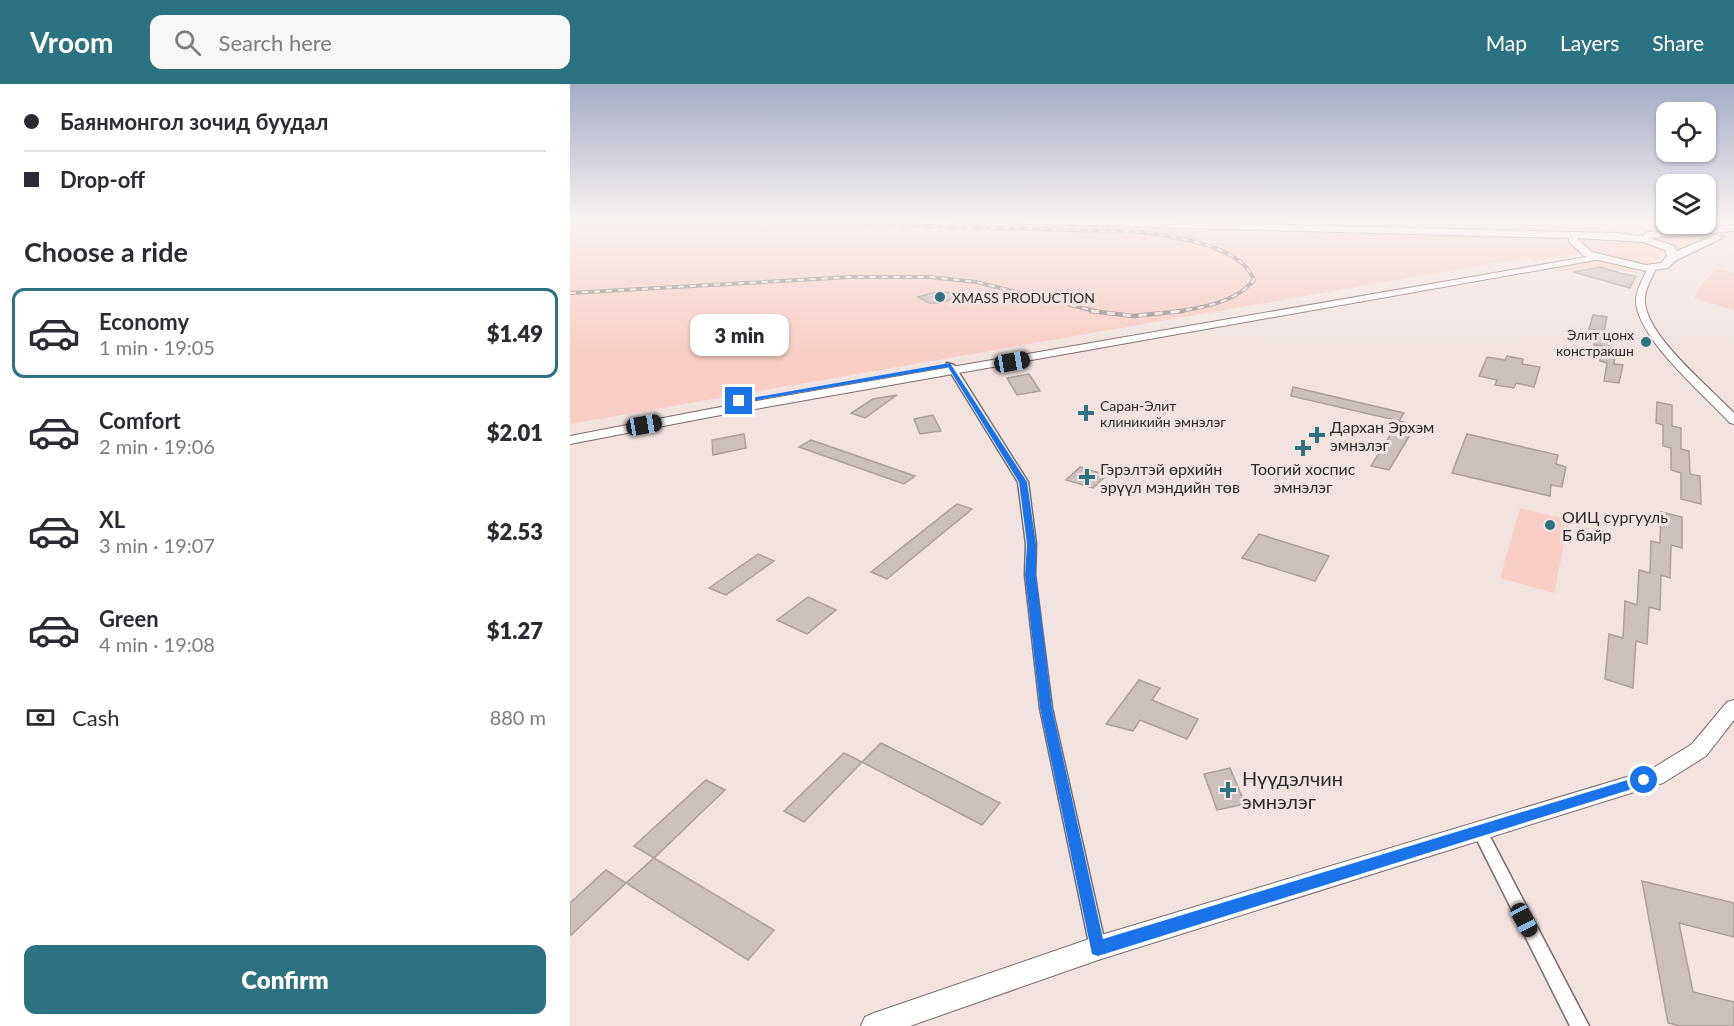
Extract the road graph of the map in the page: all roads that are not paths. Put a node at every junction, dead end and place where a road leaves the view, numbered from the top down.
1 (1553, 263) edge
2 (1627, 263) edge
3 (1667, 263) edge
4 (1652, 268) junction
5 (952, 368) junction
6 (1733, 418) edge
7 (570, 432) edge
8 (570, 440) edge
9 (1734, 707) edge
10 (1480, 832) junction
11 (1098, 948) junction
12 (874, 1026) edge
13 (1581, 1026) edge

1 - 5 main road
2 - 4 highway
3 - 4 highway
4 - 6 main road
5 - 7 main road
5 - 8 main road
5 - 11 street
9 - 10 main road
10 - 11 main road
10 - 13 street
11 - 12 main road

